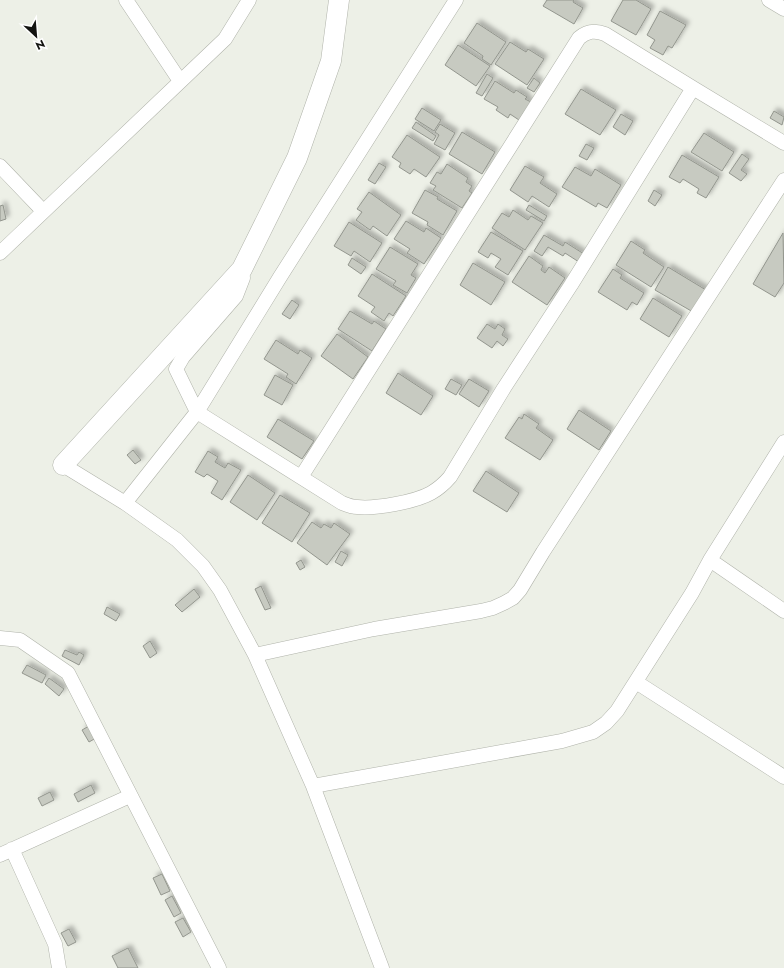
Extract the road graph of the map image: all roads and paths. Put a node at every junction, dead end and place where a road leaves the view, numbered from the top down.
1 (126, 0) edge
2 (249, 0) edge
3 (339, 0) edge
4 (456, 0) edge
5 (769, 0) edge
6 (784, 9) edge
7 (180, 81) junction
8 (693, 88) junction
9 (784, 143) edge
10 (0, 166) edge
11 (784, 180) edge
12 (43, 212) junction
13 (0, 253) edge
14 (242, 269) junction
15 (197, 412) junction
16 (784, 442) edge
17 (63, 465) joint
18 (301, 477) junction
19 (125, 503) junction
20 (710, 560) junction
21 (784, 611) edge
22 (0, 638) edge
23 (255, 655) junction
24 (636, 682) junction
25 (784, 777) edge
26 (313, 786) junction
27 (130, 796) junction
28 (6, 852) edge
29 (59, 968) edge
30 (219, 968) edge
31 (382, 968) edge

1 - 7 street
2 - 7 street
3 - 14 street
4 - 15 street
5 - 6 street
7 - 12 street
8 - 9 street
8 - 18 street
8 - 18 street
10 - 12 street
11 - 23 street
12 - 13 street
14 - 15 street
14 - 17 street
15 - 18 street
15 - 19 street
16 - 20 street
17 - 19 street
19 - 23 street
20 - 21 street
20 - 24 street
22 - 27 street
23 - 26 street
24 - 25 street
24 - 26 street
26 - 31 street
27 - 28 street
27 - 30 street
28 - 29 street

